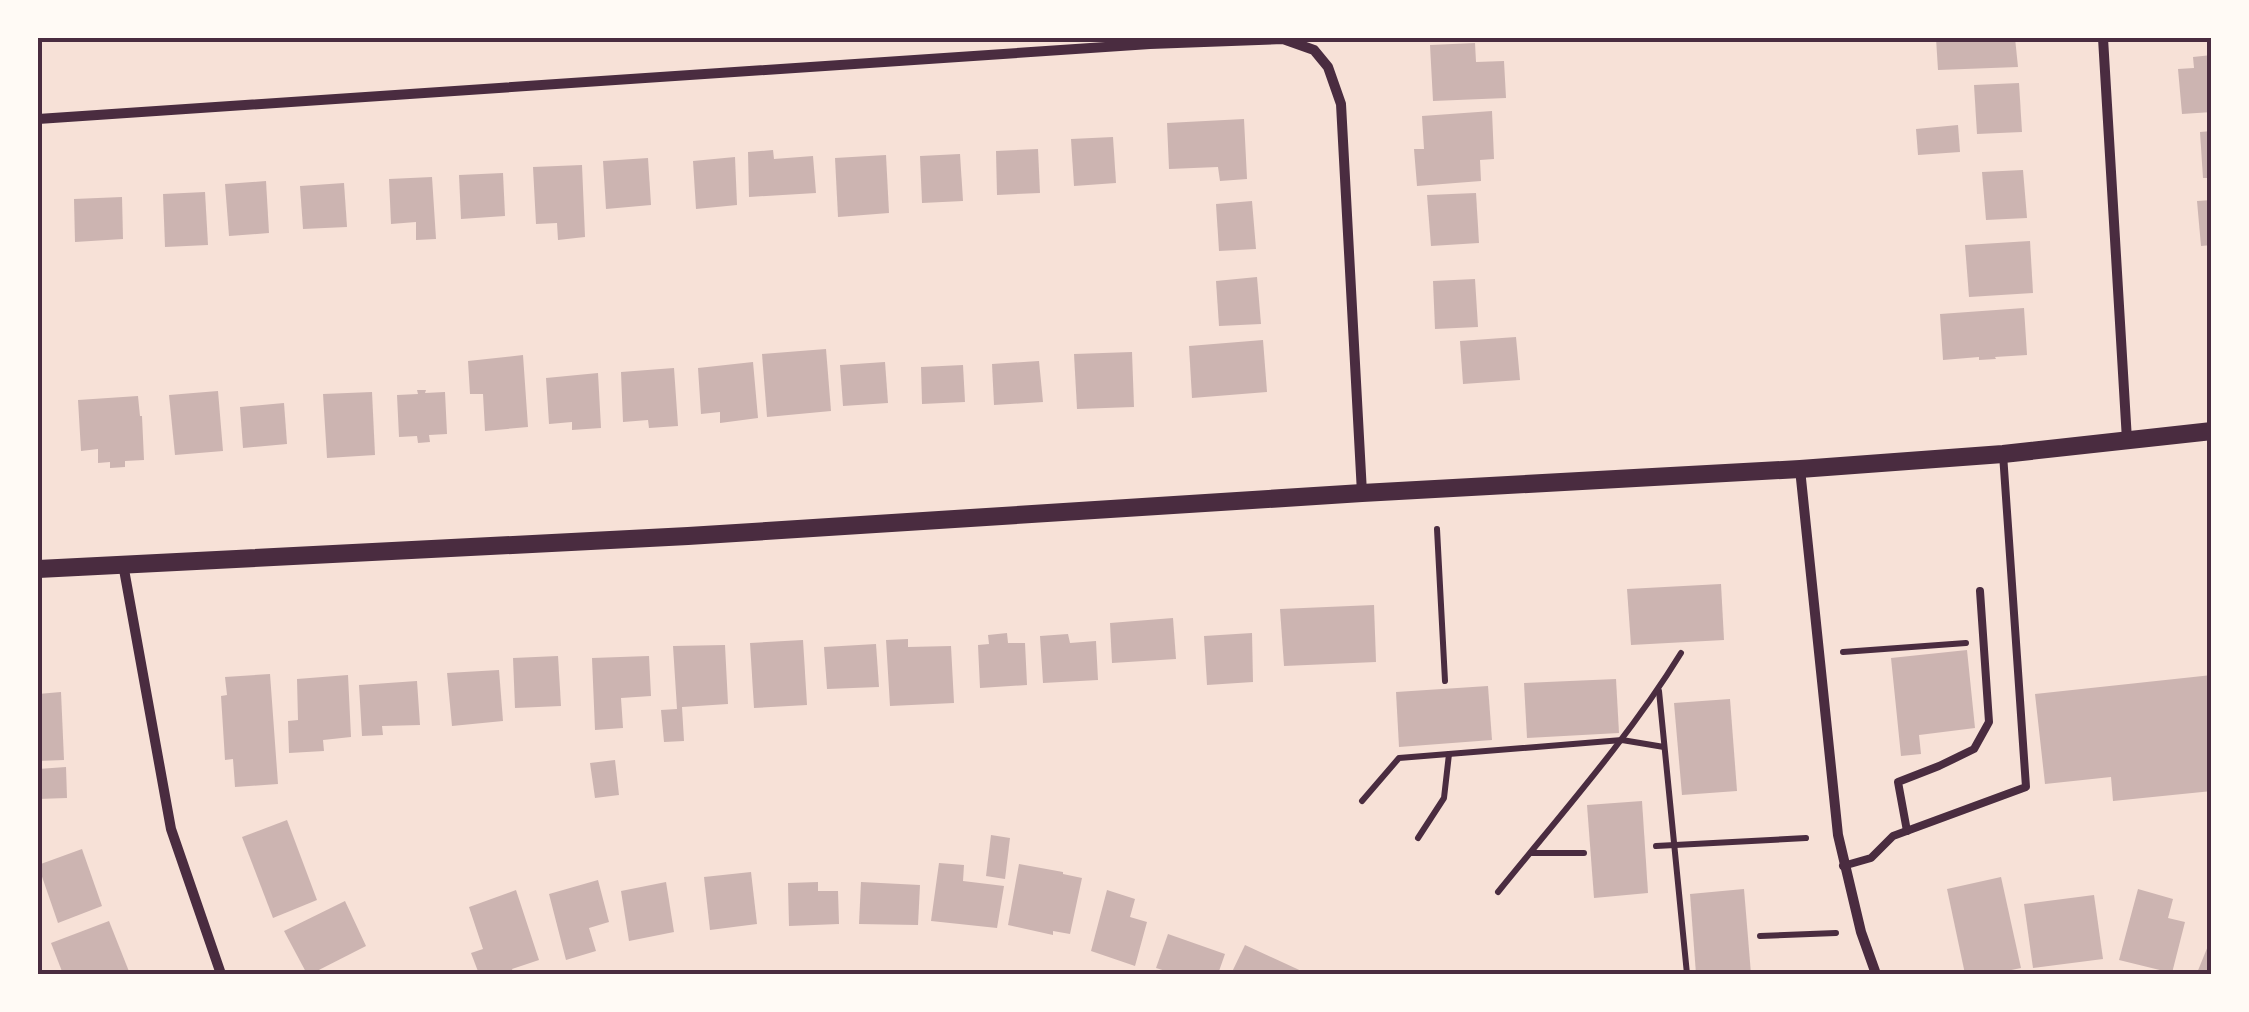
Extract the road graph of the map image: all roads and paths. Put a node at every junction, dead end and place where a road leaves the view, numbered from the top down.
1 (2103, 38) edge
2 (38, 119) edge
3 (2212, 431) edge
4 (2128, 440) junction
5 (2003, 454) junction
6 (1800, 469) junction
7 (1362, 493) junction
8 (1437, 529) dead end
9 (123, 564) junction
10 (38, 570) edge
11 (1980, 591) dead end
12 (1984, 642) junction
13 (1843, 652) dead end
14 (1681, 653) dead end
15 (1445, 680) dead end
16 (1658, 689) junction
17 (1622, 740) junction
18 (1664, 747) junction
19 (1449, 754) junction
20 (1362, 801) dead end
21 (1907, 831) junction
22 (1418, 838) dead end
23 (1806, 838) dead end
24 (1674, 845) junction
25 (1656, 846) dead end
26 (1529, 853) junction
27 (1584, 853) dead end
28 (1844, 866) junction
29 (1498, 892) dead end
30 (1836, 933) dead end
31 (1760, 936) dead end
32 (221, 974) edge
33 (1688, 974) edge
34 (1876, 974) edge

1 - 4 street
2 - 7 street
3 - 4 street
4 - 5 street
5 - 6 street
5 - 21 lane
6 - 7 street
6 - 28 street
7 - 9 street
8 - 15 path
9 - 10 street
9 - 32 street
11 - 12 lane
12 - 13 path
12 - 21 lane
14 - 16 path
16 - 17 path
16 - 18 path
17 - 18 path
17 - 19 path
17 - 26 path
18 - 24 path
19 - 20 path
19 - 22 path
21 - 28 lane
23 - 24 path
24 - 25 path
24 - 33 path
26 - 27 path
26 - 29 path
28 - 34 street
30 - 31 path

